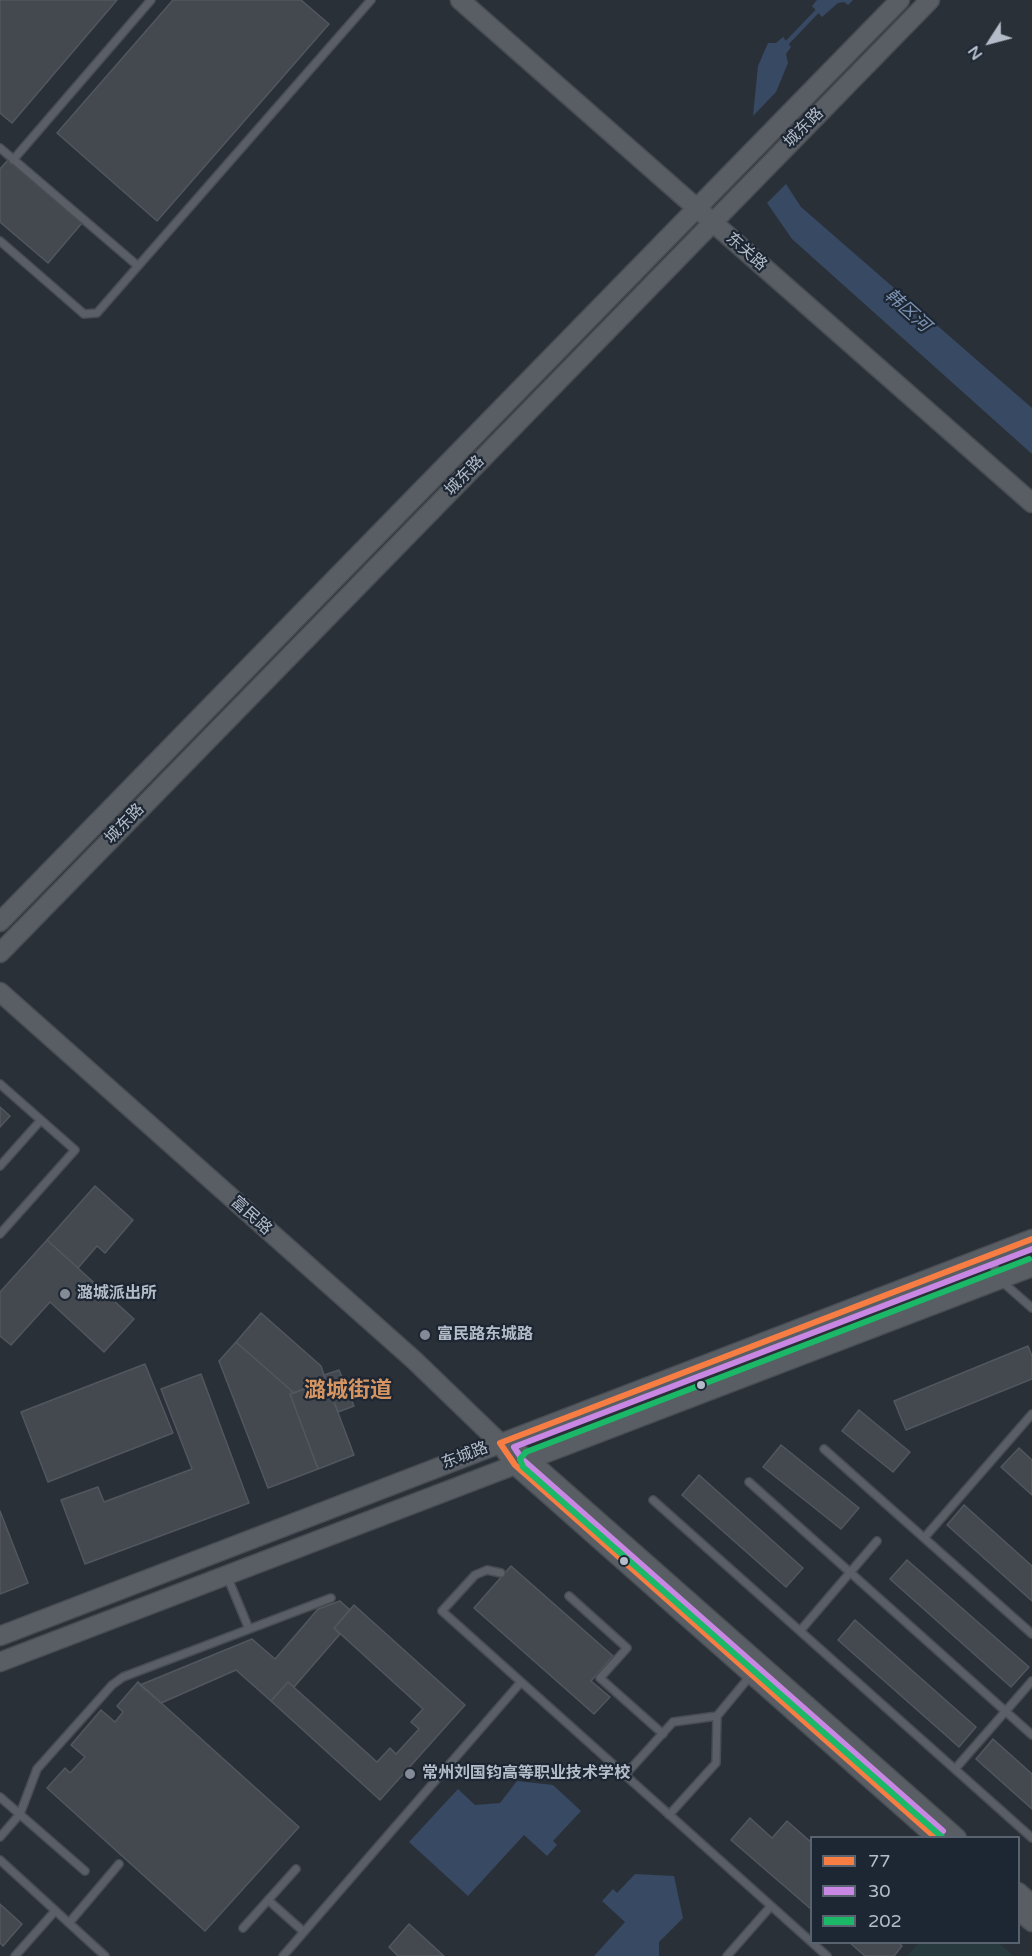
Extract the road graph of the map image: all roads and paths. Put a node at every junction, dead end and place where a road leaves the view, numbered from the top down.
1 (151, 0) edge
2 (371, 0) edge
3 (460, 0) edge
4 (900, 0) edge
5 (930, 0) edge
6 (0, 148) edge
7 (13, 160) junction
8 (697, 209) junction
9 (712, 222) junction
10 (0, 240) edge
11 (138, 266) junction
12 (1032, 503) edge
13 (0, 921) edge
14 (0, 953) edge
15 (0, 992) edge
16 (0, 1084) edge
17 (41, 1120) junction
18 (0, 1166) edge
19 (0, 1234) edge
20 (1032, 1239) edge
21 (989, 1255) junction
22 (1032, 1267) edge
23 (999, 1279) junction
24 (1032, 1308) edge
25 (1031, 1417) edge
26 (500, 1443) junction
27 (824, 1449) dead end
28 (522, 1462) junction
29 (748, 1482) dead end
30 (653, 1500) dead end
31 (924, 1538) junction
32 (877, 1541) dead end
33 (850, 1572) junction
34 (501, 1573) dead end
35 (227, 1575) junction
36 (569, 1596) dead end
37 (331, 1598) dead end
38 (249, 1629) junction
39 (800, 1631) junction
40 (1032, 1634) edge
41 (0, 1636) edge
42 (0, 1662) edge
43 (757, 1669) junction
44 (1032, 1681) edge
45 (521, 1682) junction
46 (1005, 1711) junction
47 (717, 1716) junction
48 (663, 1734) junction
49 (1032, 1735) edge
50 (955, 1769) junction
51 (625, 1775) junction
52 (0, 1797) edge
53 (20, 1814) junction
54 (669, 1815) junction
55 (935, 1836) edge
56 (955, 1836) edge
57 (0, 1837) edge
58 (1032, 1838) edge
59 (0, 1860) edge
60 (119, 1864) dead end
61 (296, 1869) dead end
62 (85, 1871) dead end
63 (1020, 1894) edge
64 (268, 1900) junction
65 (1032, 1904) edge
66 (771, 1906) junction
67 (55, 1911) junction
68 (1020, 1912) edge
69 (1032, 1922) edge
70 (69, 1923) junction
71 (243, 1928) dead end
72 (304, 1932) junction
73 (810, 1941) edge
74 (813, 1944) edge
75 (15, 1956) edge
76 (105, 1956) edge
77 (283, 1956) edge
78 (727, 1956) edge
79 (826, 1956) edge

1 - 7 lane
2 - 11 lane
3 - 8 street, 东关路
4 - 8 street, 城东路
5 - 9 street, 城东路
6 - 7 lane
7 - 11 lane
8 - 9 street, 东关路
8 - 13 street, 城东路
9 - 12 street, 东关路
9 - 14 street, 城东路
10 - 11 lane
15 - 26 street, 富民路
16 - 17 lane
17 - 18 lane
17 - 19 lane
20 - 21 street, 东城路
21 - 23 lane
21 - 26 street, 东城路
22 - 23 street, 东城路
23 - 24 lane
23 - 28 street, 东城路
25 - 31 lane
26 - 28 street, 富民路
26 - 41 street, 东城路
27 - 31 lane
28 - 35 street, 东城路
28 - 43 street, 富民路
29 - 33 lane
30 - 39 lane
31 - 40 lane
32 - 33 lane
33 - 39 lane
33 - 46 lane
34 - 45 lane
35 - 38 lane
35 - 42 street, 东城路
36 - 48 lane
37 - 38 lane
38 - 53 lane
39 - 50 lane
43 - 47 lane
43 - 55 street, 富民路
43 - 56 street, 富民路
44 - 46 lane
45 - 51 lane
45 - 72 lane
46 - 49 lane
46 - 50 lane
47 - 48 lane
47 - 54 lane
48 - 51 lane
50 - 58 lane
51 - 54 lane
52 - 53 lane
53 - 57 lane
53 - 62 lane
54 - 66 lane
59 - 67 lane
60 - 70 lane
61 - 64 lane
63 - 65 street
64 - 71 lane
64 - 72 lane
66 - 73 lane
66 - 78 lane
67 - 70 lane
67 - 75 lane
68 - 69 street
70 - 76 lane
72 - 77 lane
74 - 79 lane

